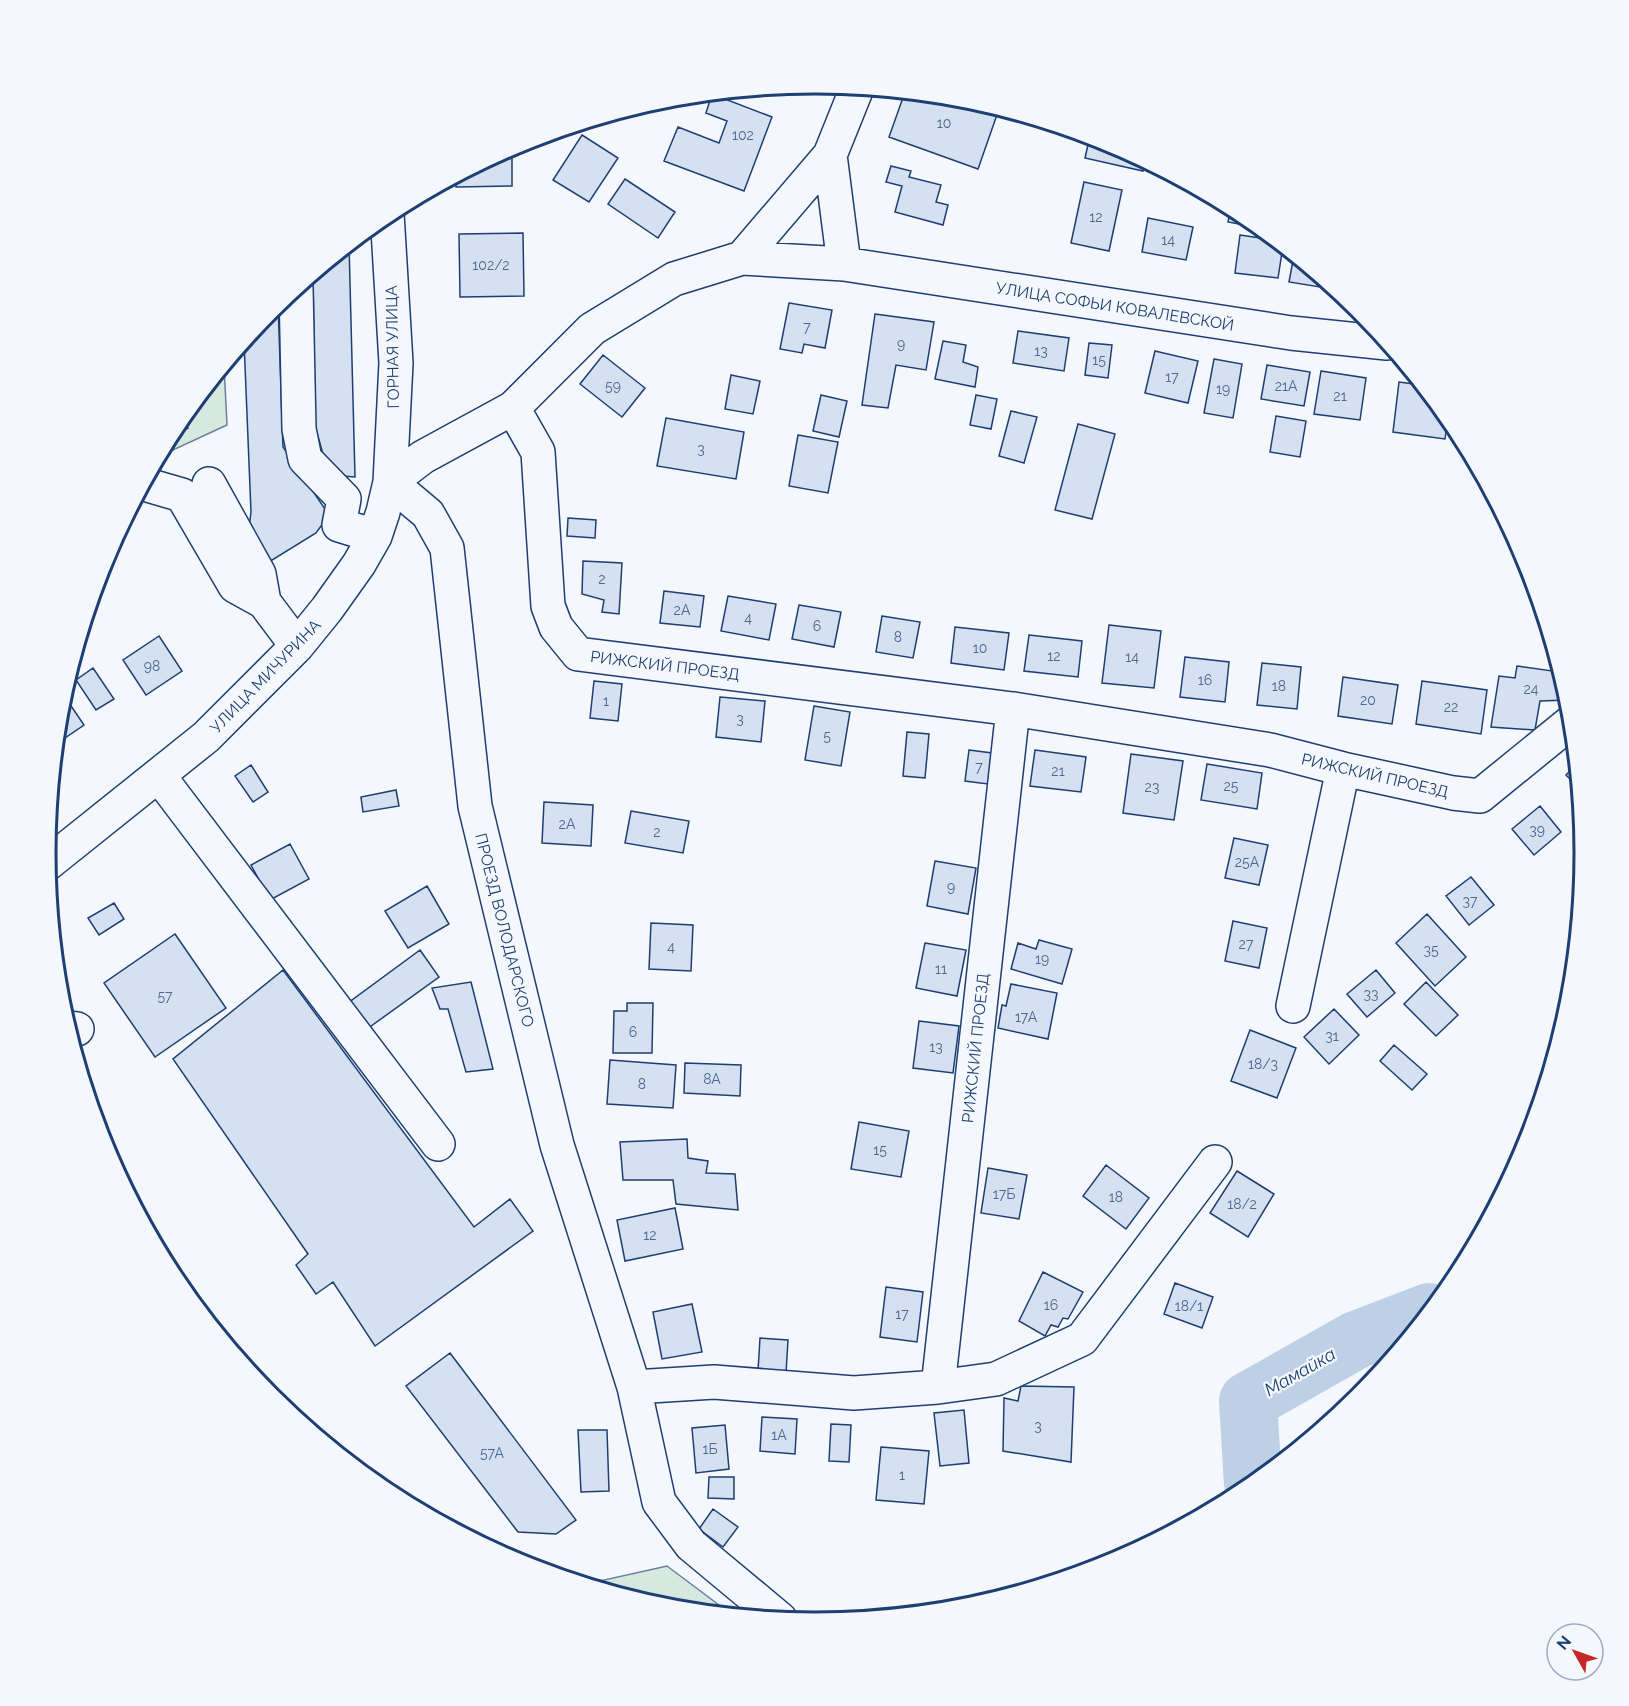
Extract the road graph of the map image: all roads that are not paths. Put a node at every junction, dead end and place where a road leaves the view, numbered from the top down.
1 (854, 96) edge
2 (830, 155) junction
3 (388, 226) edge
4 (742, 258) junction
5 (844, 264) junction
6 (296, 299) edge
7 (1375, 342) edge
8 (513, 408) junction
9 (390, 482) junction
10 (208, 484) dead end
11 (150, 486) edge
12 (375, 536) junction
13 (264, 602) junction
14 (297, 646) junction
15 (1013, 709) junction
16 (1563, 729) edge
17 (1343, 769) junction
18 (159, 776) junction
19 (56, 857) edge
20 (1293, 1006) dead end
21 (438, 1144) dead end
22 (1215, 1162) dead end
23 (634, 1387) junction
24 (938, 1387) junction
25 (769, 1610) edge

1 - 2 street
2 - 4 street
2 - 5 street
3 - 9 street, ГОРНАЯ УЛИЦА
4 - 5 street, УЛИЦА СОФЬИ КОВАЛЕВСКОЙ
4 - 8 street
5 - 7 street, УЛИЦА СОФЬИ КОВАЛЕВСКОЙ
6 - 12 street
8 - 9 street
8 - 15 street, РИЖСКИЙ ПРОЕЗД
9 - 12 street, УЛИЦА МИЧУРИНА
9 - 23 street, ПРОЕЗД ВОЛОДАРСКОГО
10 - 13 street
11 - 13 street
12 - 14 street, УЛИЦА МИЧУРИНА
13 - 14 street
14 - 18 street, УЛИЦА МИЧУРИНА
15 - 17 street, РИЖСКИЙ ПРОЕЗД
15 - 24 street, РИЖСКИЙ ПРОЕЗД
16 - 17 street, РИЖСКИЙ ПРОЕЗД
17 - 20 street
18 - 19 street, УЛИЦА МИЧУРИНА
18 - 21 street
22 - 24 street
23 - 24 street
23 - 25 street, ПРОЕЗД ВОЛОДАРСКОГО

